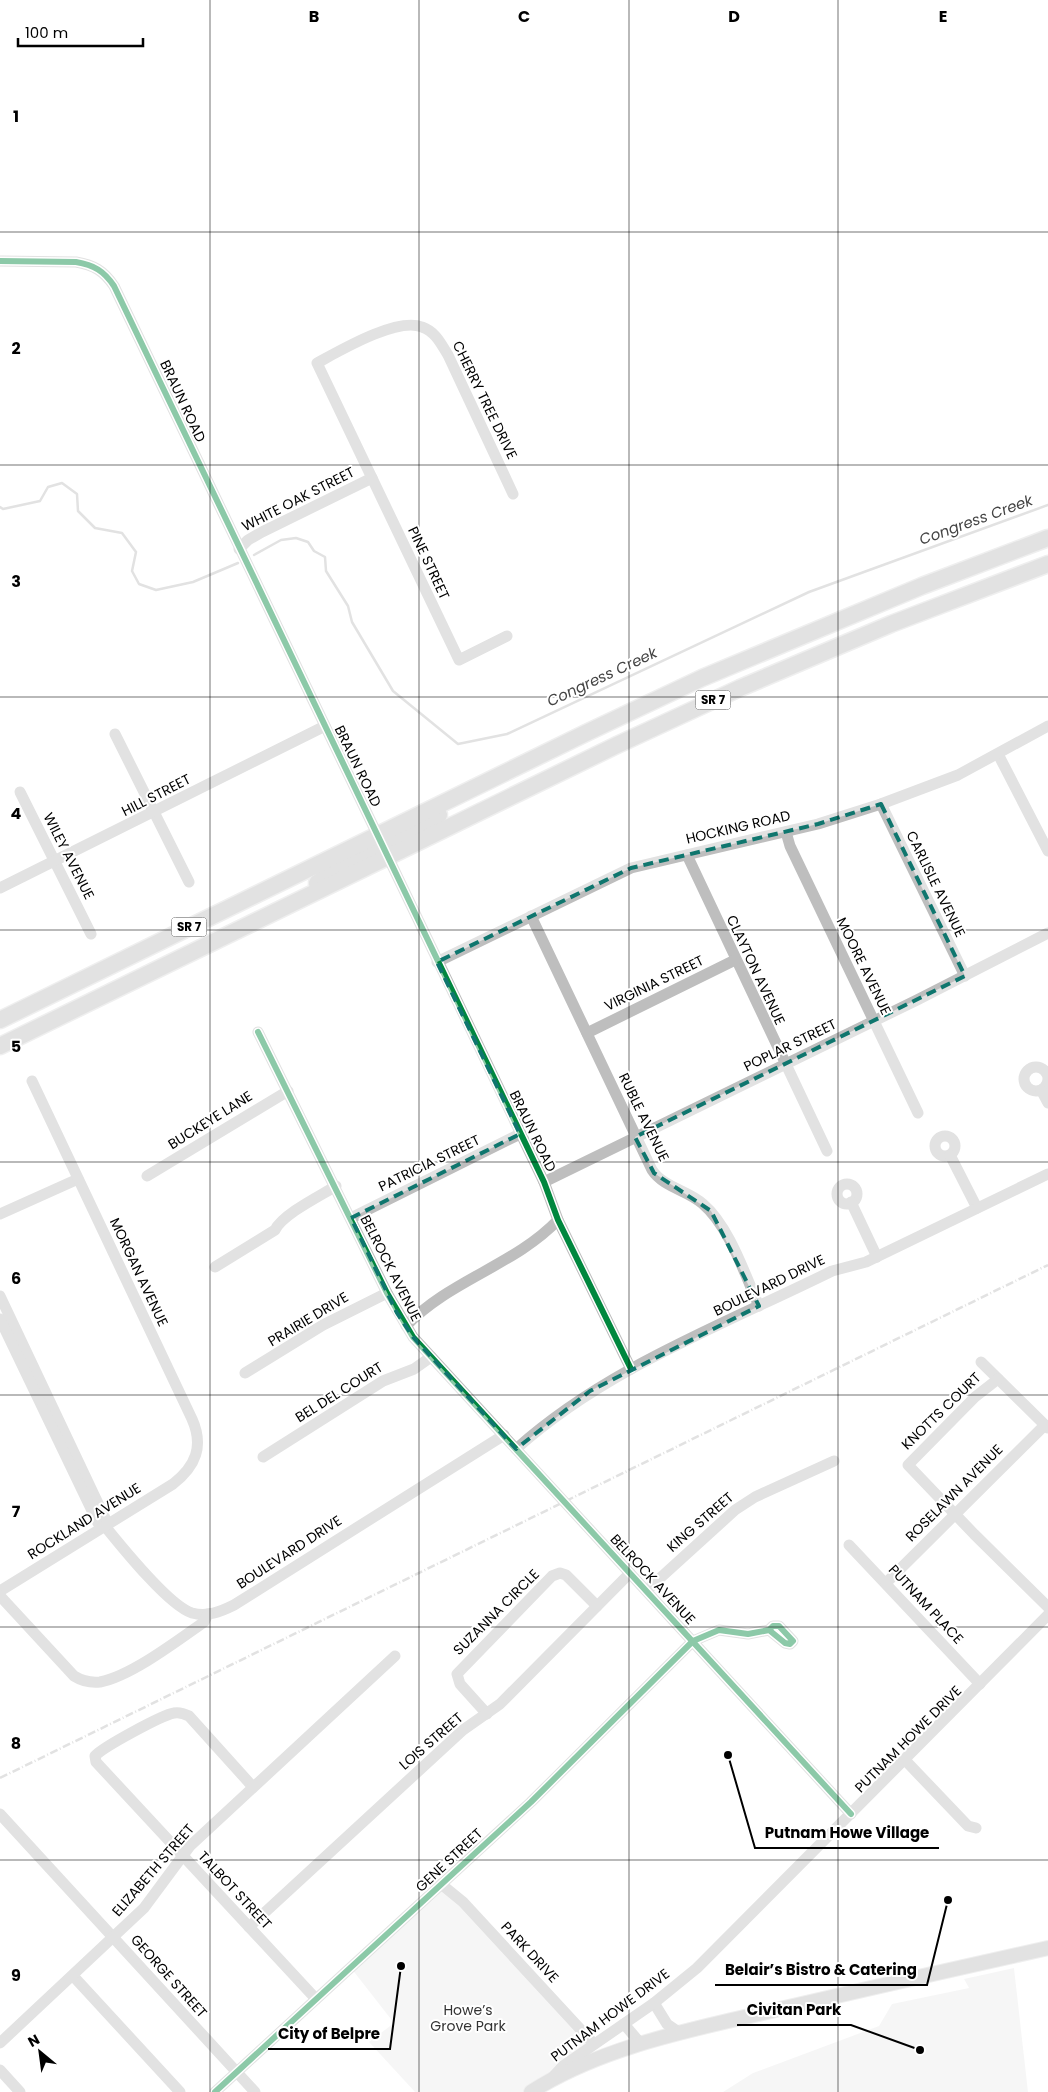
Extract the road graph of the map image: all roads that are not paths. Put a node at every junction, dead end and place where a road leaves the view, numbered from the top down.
1 (0, 261) edge
2 (372, 478) junction
3 (514, 494) dead end
4 (1048, 538) edge
5 (239, 549) junction
6 (1048, 564) edge
7 (507, 636) dead end
8 (325, 726) junction
9 (1048, 726) edge
10 (115, 734) dead end
11 (998, 754) junction
12 (20, 792) dead end
13 (881, 804) junction
14 (156, 813) junction
15 (786, 832) junction
16 (383, 846) junction
17 (1048, 851) edge
18 (686, 855) junction
19 (55, 861) junction
20 (189, 882) dead end
21 (0, 888) edge
22 (531, 916) junction
23 (1048, 933) edge
24 (91, 934) dead end
25 (735, 960) junction
26 (437, 962) junction
27 (965, 976) junction
28 (0, 1020) edge
29 (874, 1021) junction
30 (258, 1032) dead end
31 (587, 1033) junction
32 (0, 1046) edge
33 (784, 1064) junction
34 (32, 1081) dead end
35 (1041, 1090) dead end
36 (288, 1091) junction
37 (1048, 1103) edge
38 (918, 1113) dead end
39 (520, 1134) junction
40 (636, 1137) junction
41 (827, 1151) dead end
42 (950, 1155) dead end
43 (1048, 1174) edge
44 (147, 1176) dead end
45 (78, 1179) junction
46 (544, 1182) junction
47 (336, 1186) junction
48 (851, 1202) dead end
49 (977, 1208) junction
50 (0, 1214) edge
51 (351, 1218) junction
52 (558, 1220) junction
53 (877, 1257) junction
54 (215, 1267) dead end
55 (386, 1293) junction
56 (0, 1296) edge
57 (759, 1306) junction
58 (0, 1319) edge
59 (406, 1326) junction
60 (431, 1357) junction
61 (981, 1362) dead end
62 (631, 1369) junction
63 (246, 1373) dead end
64 (998, 1379) junction
65 (1046, 1427) edge
66 (504, 1435) junction
67 (516, 1449) junction
68 (263, 1457) dead end
69 (834, 1461) dead end
70 (182, 1476) joint
71 (955, 1514) junction
72 (104, 1525) junction
73 (849, 1545) dead end
74 (630, 1573) junction
75 (886, 1584) junction
76 (647, 1590) junction
77 (0, 1591) edge
78 (0, 1596) edge
79 (597, 1606) junction
80 (1048, 1607) edge
81 (208, 1614) junction
82 (1048, 1615) edge
83 (769, 1630) dead end
84 (693, 1640) junction
85 (395, 1656) dead end
86 (980, 1684) junction
87 (487, 1714) junction
88 (905, 1760) junction
89 (253, 1788) junction
90 (0, 1814) edge
91 (851, 1814) junction
92 (976, 1828) dead end
93 (182, 1856) junction
94 (441, 1884) junction
95 (249, 1927) junction
96 (113, 1937) junction
97 (1048, 1948) edge
98 (71, 1977) junction
99 (316, 1999) junction
100 (654, 2003) junction
101 (624, 2024) junction
102 (680, 2033) junction
103 (0, 2043) edge
104 (594, 2044) junction
105 (641, 2044) junction
106 (0, 2070) edge
107 (237, 2072) junction
108 (550, 2080) junction
109 (20, 2092) edge
110 (180, 2092) edge
111 (215, 2092) edge
112 (256, 2092) edge
113 (532, 2092) edge

1 - 5 street, BRAUN ROAD
2 - 3 street, CHERRY TREE DRIVE
2 - 5 street, WHITE OAK STREET
2 - 7 street, PINE STREET
4 - 16 highway, SR 7 / SR 7
5 - 8 street, BRAUN ROAD
6 - 16 highway, SR 7 / SR 7
8 - 14 street, HILL STREET
8 - 16 street, BRAUN ROAD
9 - 11 street, HOCKING ROAD
10 - 14 street
11 - 13 street, HOCKING ROAD
11 - 17 street
12 - 19 street, WILEY AVENUE
13 - 15 street, HOCKING ROAD
13 - 27 street, CARLISLE AVENUE
14 - 19 street, HILL STREET
14 - 20 street
15 - 18 street, HOCKING ROAD
15 - 29 street, MOORE AVENUE
16 - 26 street, BRAUN ROAD
16 - 28 highway, SR 7 / SR 7
16 - 32 highway, SR 7 / SR 7
18 - 22 street, HOCKING ROAD
18 - 25 street, CLAYTON AVENUE
19 - 21 street, HILL STREET
19 - 24 street, WILEY AVENUE
22 - 26 street, HOCKING ROAD
22 - 31 street, RUBLE AVENUE
23 - 27 street, POPLAR STREET
25 - 31 street, VIRGINIA STREET
25 - 33 street, CLAYTON AVENUE
26 - 39 street, BRAUN ROAD
27 - 29 street, POPLAR STREET
29 - 33 street, POPLAR STREET
29 - 38 street, MOORE AVENUE
30 - 36 street, BELROCK AVENUE
31 - 40 street, RUBLE AVENUE
33 - 40 street, POPLAR STREET
33 - 41 street, CLAYTON AVENUE
34 - 45 street, MORGAN AVENUE
35 - 37 street
36 - 44 street, BUCKEYE LANE
36 - 47 street, BELROCK AVENUE
39 - 46 street, BRAUN ROAD
39 - 51 street, PATRICIA STREET
40 - 46 street, POPLAR STREET
40 - 57 street, RUBLE AVENUE
42 - 49 street
43 - 49 street, BOULEVARD DRIVE
45 - 50 street
45 - 70 street, MORGAN AVENUE
46 - 52 street, BRAUN ROAD
47 - 51 street, BELROCK AVENUE
47 - 54 street
48 - 53 street
49 - 53 street, BOULEVARD DRIVE
51 - 55 street, BELROCK AVENUE
52 - 59 street
52 - 62 street, BRAUN ROAD
53 - 57 street, BOULEVARD DRIVE
55 - 59 street, BELROCK AVENUE
55 - 63 street, PRAIRIE DRIVE
56 - 72 street
57 - 62 street, BOULEVARD DRIVE
58 - 72 street
59 - 60 street, BELROCK AVENUE
60 - 66 street, BELROCK AVENUE
60 - 68 street, BEL DEL COURT
61 - 64 street
62 - 67 street, BOULEVARD DRIVE
64 - 65 street
64 - 71 street, KNOTTS COURT
65 - 71 street, ROSELAWN AVENUE
66 - 67 street, BELROCK AVENUE
66 - 81 street, BOULEVARD DRIVE
67 - 74 street, BELROCK AVENUE
69 - 76 street, KING STREET
70 - 72 street, ROCKLAND AVENUE
71 - 75 street, ROSELAWN AVENUE
71 - 80 street
72 - 77 street, ROCKLAND AVENUE
72 - 81 street
73 - 75 street, PUTNAM PLACE
74 - 76 street, BELROCK AVENUE
74 - 79 street, LOIS STREET
75 - 86 street, PUTNAM PLACE
76 - 84 street, BELROCK AVENUE
78 - 81 street
79 - 87 street, LOIS STREET
79 - 87 street, SUZANNA CIRCLE
82 - 86 street, PUTNAM HOWE DRIVE
83 - 84 street
84 - 91 street, BELROCK AVENUE
84 - 94 street, GENE STREET
85 - 89 street, ELIZABETH STREET
86 - 88 street, PUTNAM HOWE DRIVE
87 - 95 street, LOIS STREET
88 - 91 street, PUTNAM HOWE DRIVE
88 - 92 street
89 - 93 street, ELIZABETH STREET
89 - 93 street, TALBOT STREET
90 - 96 street, GEORGE STREET
91 - 100 street, PUTNAM HOWE DRIVE
93 - 95 street, TALBOT STREET
93 - 96 street, ELIZABETH STREET
94 - 99 street, GENE STREET
94 - 104 street, PARK DRIVE
95 - 99 street, TALBOT STREET
96 - 98 street, ELIZABETH STREET
96 - 107 street, GEORGE STREET
97 - 102 main road
98 - 103 street, ELIZABETH STREET
98 - 110 street
99 - 107 street, GENE STREET
100 - 101 street, PUTNAM HOWE DRIVE
100 - 102 street
101 - 104 street, PUTNAM HOWE DRIVE
101 - 105 street
102 - 105 main road
104 - 108 street, PUTNAM HOWE DRIVE
105 - 108 main road
106 - 109 street
107 - 111 street, GENE STREET
107 - 112 street, GEORGE STREET
108 - 113 main road

